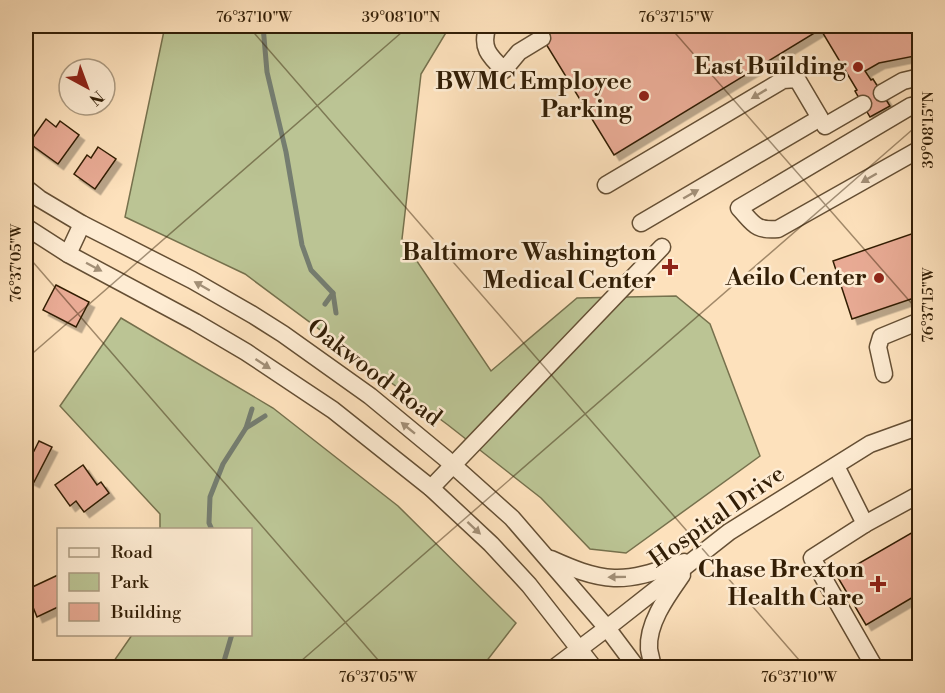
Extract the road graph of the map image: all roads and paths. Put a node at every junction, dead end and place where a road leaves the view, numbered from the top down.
1 (488, 26) edge
2 (542, 38) dead end
3 (920, 77) edge
4 (903, 81) junction
5 (882, 93) dead end
6 (863, 104) dead end
7 (915, 105) edge
8 (822, 122) junction
9 (838, 149) junction
10 (920, 149) edge
11 (606, 185) dead end
12 (26, 188) edge
13 (641, 223) dead end
14 (82, 224) junction
15 (26, 227) edge
16 (662, 247) dead end
17 (68, 254) junction
18 (920, 321) edge
19 (885, 374) dead end
20 (920, 426) edge
21 (453, 465) junction
22 (836, 466) junction
23 (431, 488) junction
24 (920, 494) edge
25 (865, 524) junction
26 (546, 557) junction
27 (694, 559) junction
28 (607, 628) junction
29 (580, 649) junction
30 (554, 668) edge
31 (594, 668) edge
32 (637, 668) edge
33 (653, 668) edge
34 (875, 668) edge

1 - 2 street
3 - 4 street
4 - 5 street
4 - 7 street
6 - 8 street
7 - 9 street
8 - 9 street
8 -> 11 street
13 -> 8 street
10 -> 9 street
12 - 14 street, Oakwood Road
14 - 17 street
21 -> 14 street, Oakwood Road
15 - 17 street
16 - 21 street
17 -> 23 street
18 - 19 street
20 - 22 street, Hospital Drive
21 - 23 street
21 - 26 street, Oakwood Road
22 - 25 street
22 - 27 street, Hospital Drive
23 -> 29 street
24 - 25 street
25 - 34 street
27 -> 26 street
26 - 28 street, Oakwood Road
27 - 28 street, Hospital Drive
27 - 33 street
28 - 29 street, Hospital Drive
28 - 32 street, Oakwood Road
29 - 30 street, Hospital Drive
29 - 31 street

